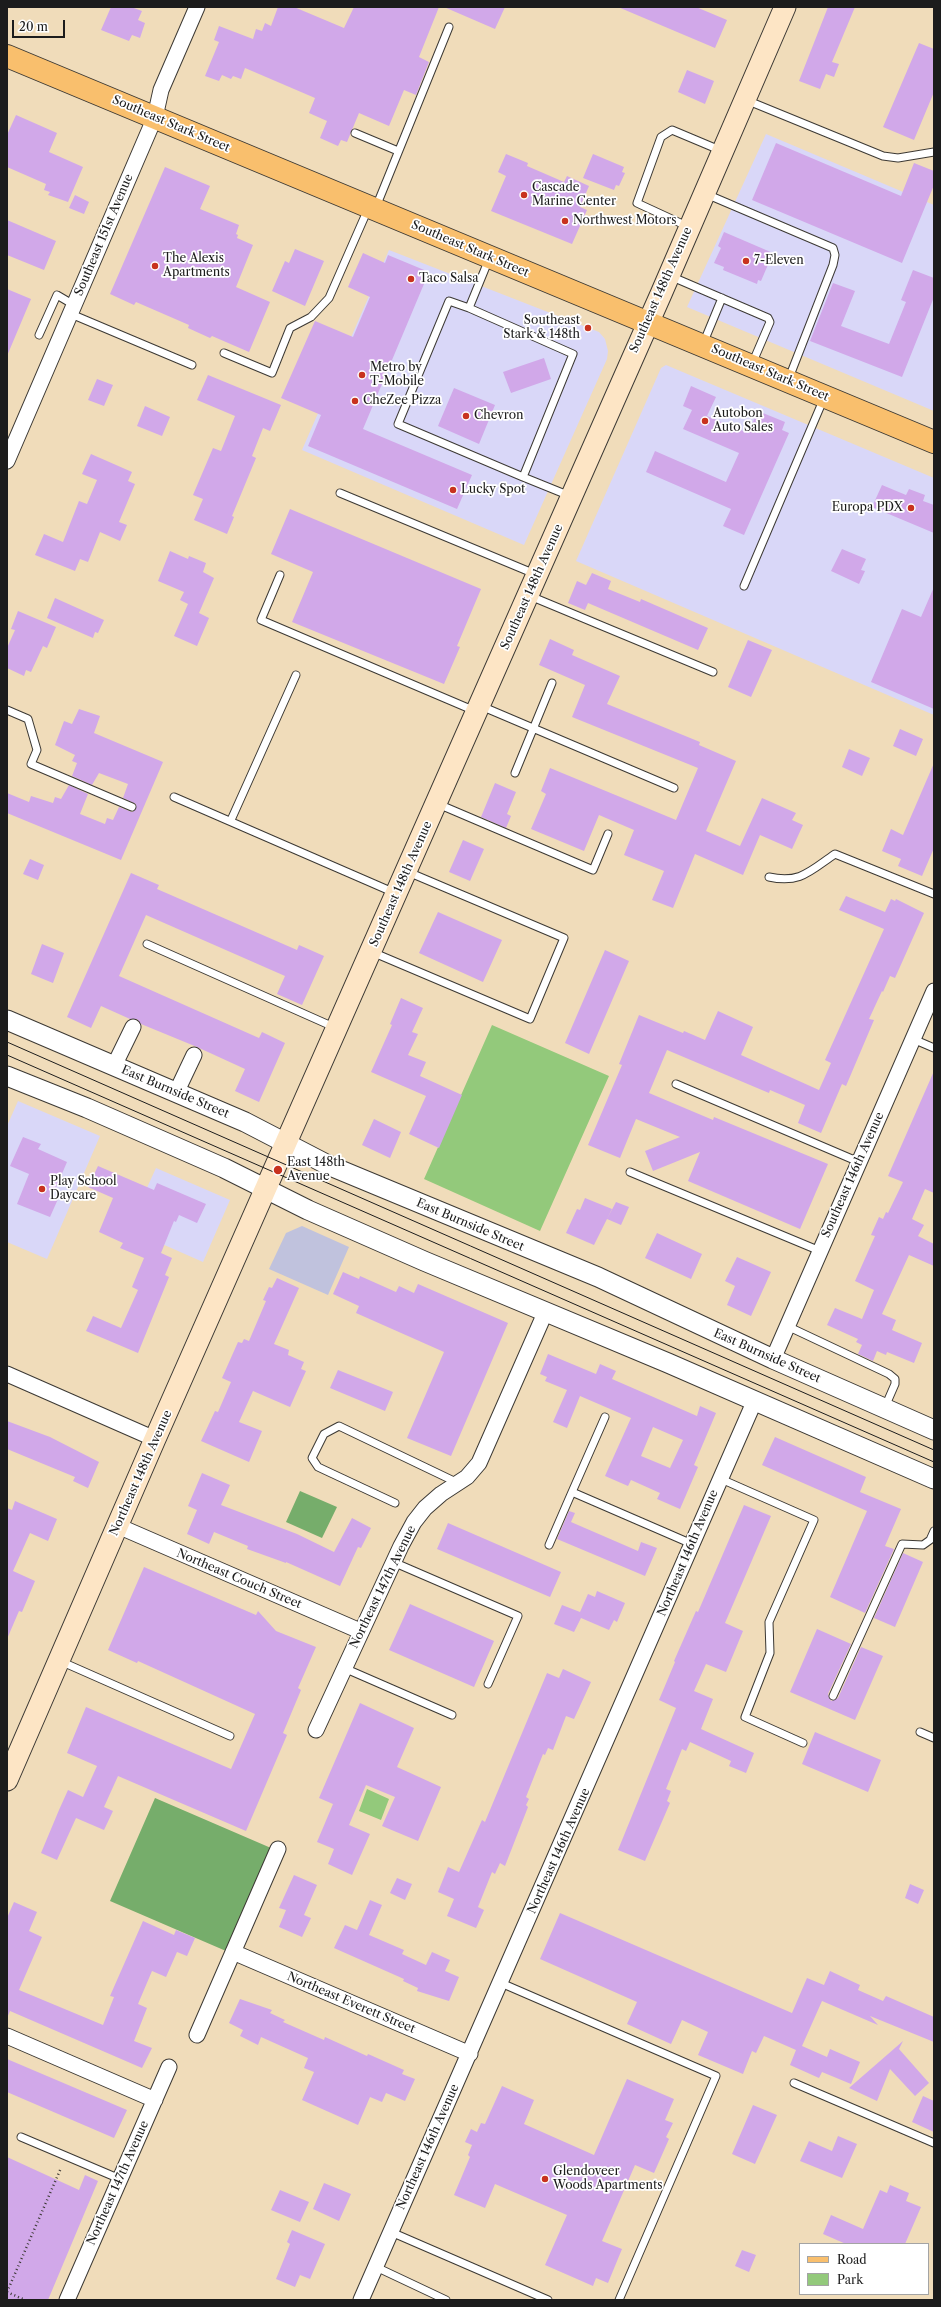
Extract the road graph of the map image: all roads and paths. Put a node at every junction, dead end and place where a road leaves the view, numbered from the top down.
1 (196, 7) edge
2 (785, 7) edge
3 (449, 27) dead end
4 (8, 60) edge
5 (744, 99) junction
6 (155, 118) junction
7 (355, 133) dead end
8 (398, 151) junction
9 (722, 151) junction
10 (934, 152) edge
11 (704, 194) junction
12 (372, 208) junction
13 (689, 227) junction
14 (490, 257) junction
15 (668, 275) junction
16 (722, 298) junction
17 (468, 308) junction
18 (72, 310) junction
19 (648, 323) junction
20 (39, 336) dead end
21 (702, 345) junction
22 (224, 353) dead end
23 (192, 365) dead end
24 (751, 366) junction
25 (788, 381) junction
26 (824, 396) junction
27 (934, 442) edge
28 (7, 462) edge
29 (524, 477) junction
30 (340, 493) dead end
31 (571, 496) junction
32 (280, 575) dead end
33 (537, 575) junction
34 (744, 586) dead end
35 (528, 596) junction
36 (713, 672) dead end
37 (296, 674) dead end
38 (552, 683) dead end
39 (479, 709) junction
40 (7, 710) edge
41 (533, 729) junction
42 (515, 773) dead end
43 (674, 788) dead end
44 (174, 797) dead end
45 (437, 804) junction
46 (132, 807) dead end
47 (231, 820) junction
48 (608, 834) dead end
49 (407, 871) junction
50 (768, 878) dead end
51 (397, 894) junction
52 (934, 894) edge
53 (147, 944) dead end
54 (371, 952) junction
55 (934, 992) edge
56 (7, 1020) edge
57 (133, 1027) dead end
58 (338, 1028) junction
59 (913, 1039) junction
60 (934, 1048) edge
61 (194, 1055) dead end
62 (114, 1066) junction
63 (7, 1076) edge
64 (676, 1084) dead end
65 (176, 1093) junction
66 (286, 1143) junction
67 (859, 1162) junction
68 (276, 1166) joint
69 (630, 1172) dead end
70 (266, 1190) junction
71 (820, 1251) junction
72 (545, 1313) junction
73 (787, 1326) junction
74 (772, 1359) junction
75 (7, 1374) edge
76 (755, 1400) junction
77 (885, 1408) junction
78 (605, 1417) dead end
79 (934, 1430) edge
80 (155, 1440) junction
81 (721, 1479) junction
82 (934, 1479) edge
83 (458, 1483) junction
84 (572, 1492) junction
85 (395, 1503) dead end
86 (118, 1526) junction
87 (934, 1531) edge
88 (692, 1544) junction
89 (549, 1545) dead end
90 (393, 1562) junction
91 (360, 1631) junction
92 (59, 1660) junction
93 (344, 1668) junction
94 (488, 1684) dead end
95 (833, 1696) dead end
96 (452, 1715) dead end
97 (316, 1730) dead end
98 (920, 1732) dead end
99 (230, 1736) dead end
100 (934, 1738) edge
101 (803, 1743) dead end
102 (7, 1780) edge
103 (278, 1849) dead end
104 (233, 1952) junction
105 (501, 1983) junction
106 (197, 2035) dead end
107 (7, 2036) edge
108 (470, 2054) junction
109 (169, 2067) dead end
110 (794, 2083) dead end
111 (155, 2100) junction
112 (21, 2137) dead end
113 (934, 2143) edge
114 (66, 2156) junction
115 (120, 2179) junction
116 (391, 2232) junction
117 (376, 2266) junction
118 (7, 2292) edge
119 (26, 2300) edge
120 (67, 2300) edge
121 (361, 2300) edge
122 (446, 2300) edge
123 (548, 2300) edge
124 (619, 2300) edge

1 - 6 street, Southeast 151st Avenue
2 - 5 main road, Southeast 148th Avenue
3 - 8 lane
4 - 6 main road, Southeast Stark Street
5 - 9 main road, Southeast 148th Avenue
5 - 10 lane
6 - 12 main road, Southeast Stark Street
6 - 18 street, Southeast 151st Avenue
7 - 8 lane
8 - 12 lane
9 - 11 main road, Southeast 148th Avenue
9 - 13 lane
11 - 13 main road, Southeast 148th Avenue
11 - 25 lane
12 - 14 main road, Southeast Stark Street
12 - 22 lane
13 - 15 main road, Southeast 148th Avenue
14 - 17 lane
14 - 19 main road, Southeast Stark Street
15 - 16 lane
15 - 19 main road, Southeast 148th Avenue
16 - 21 lane
16 - 24 lane
17 - 29 lane
17 - 29 lane
18 - 20 lane
18 - 23 lane
18 - 28 street, Southeast 151st Avenue
19 - 21 main road, Southeast Stark Street
19 - 31 main road, Southeast 148th Avenue
21 - 24 main road, Southeast Stark Street
24 - 25 main road, Southeast Stark Street
25 - 26 main road, Southeast Stark Street
26 - 27 main road, Southeast Stark Street
26 - 34 lane
29 - 31 lane
30 - 33 lane
31 - 33 main road, Southeast 148th Avenue
32 - 39 lane
33 - 35 main road, Southeast 148th Avenue
35 - 36 lane
35 - 39 main road, Southeast 148th Avenue
37 - 47 lane
38 - 41 lane
39 - 41 lane
39 - 45 main road, Southeast 148th Avenue
40 - 46 lane
41 - 42 lane
41 - 43 lane
44 - 47 lane
45 - 48 lane
45 - 49 main road, Southeast 148th Avenue
47 - 51 lane
49 - 51 main road, Southeast 148th Avenue
49 - 54 lane
50 - 52 lane
51 - 54 main road, Southeast 148th Avenue
53 - 58 lane
54 - 58 main road, Southeast 148th Avenue
55 - 59 street, Southeast 146th Avenue
56 - 62 street, East Burnside Street
57 - 62 street
58 - 66 main road, Southeast 148th Avenue
59 - 60 lane
59 - 67 street, Southeast 146th Avenue
61 - 65 street
62 - 65 street, East Burnside Street
63 - 70 street
64 - 67 lane
65 - 66 street, East Burnside Street
66 - 68 main road, Southeast 148th Avenue
66 - 74 street, East Burnside Street
67 - 71 street, Southeast 146th Avenue
68 - 70 main road, Northeast 148th Avenue
69 - 71 lane
70 - 72 street
70 - 80 main road, Northeast 148th Avenue
71 - 73 street, Southeast 146th Avenue
72 - 76 street
72 - 83 street, Northeast 147th Avenue
73 - 74 street, Southeast 146th Avenue
73 - 77 lane
74 - 77 street, East Burnside Street
75 - 80 street
76 - 81 street, Northeast 146th Avenue
76 - 82 street
77 - 79 street, East Burnside Street
78 - 84 lane
80 - 86 main road, Northeast 148th Avenue
81 - 88 street, Northeast 146th Avenue
81 - 101 lane
83 - 85 lane
83 - 90 street, Northeast 147th Avenue
84 - 88 lane
84 - 89 lane
86 - 91 street, Northeast Couch Street
86 - 92 main road, Northeast 148th Avenue
87 - 95 lane
88 - 105 street, Northeast 146th Avenue
90 - 91 street, Northeast 147th Avenue
90 - 94 lane
91 - 93 street, Northeast 147th Avenue
92 - 99 lane
92 - 102 main road, Northeast 148th Avenue
93 - 96 lane
93 - 97 street, Northeast 147th Avenue
98 - 100 lane
103 - 104 street
104 - 106 street
104 - 108 street, Northeast Everett Street
105 - 108 street, Northeast 146th Avenue
105 - 124 lane
107 - 111 street
108 - 116 street, Northeast 146th Avenue
109 - 111 street, Northeast 147th Avenue
110 - 113 lane
111 - 115 street, Northeast 147th Avenue
112 - 114 lane
114 - 115 lane
114 - 118 path
115 - 120 street, Northeast 147th Avenue
116 - 117 street, Northeast 146th Avenue
116 - 123 lane
117 - 121 street, Northeast 146th Avenue
117 - 122 lane
118 - 119 path

